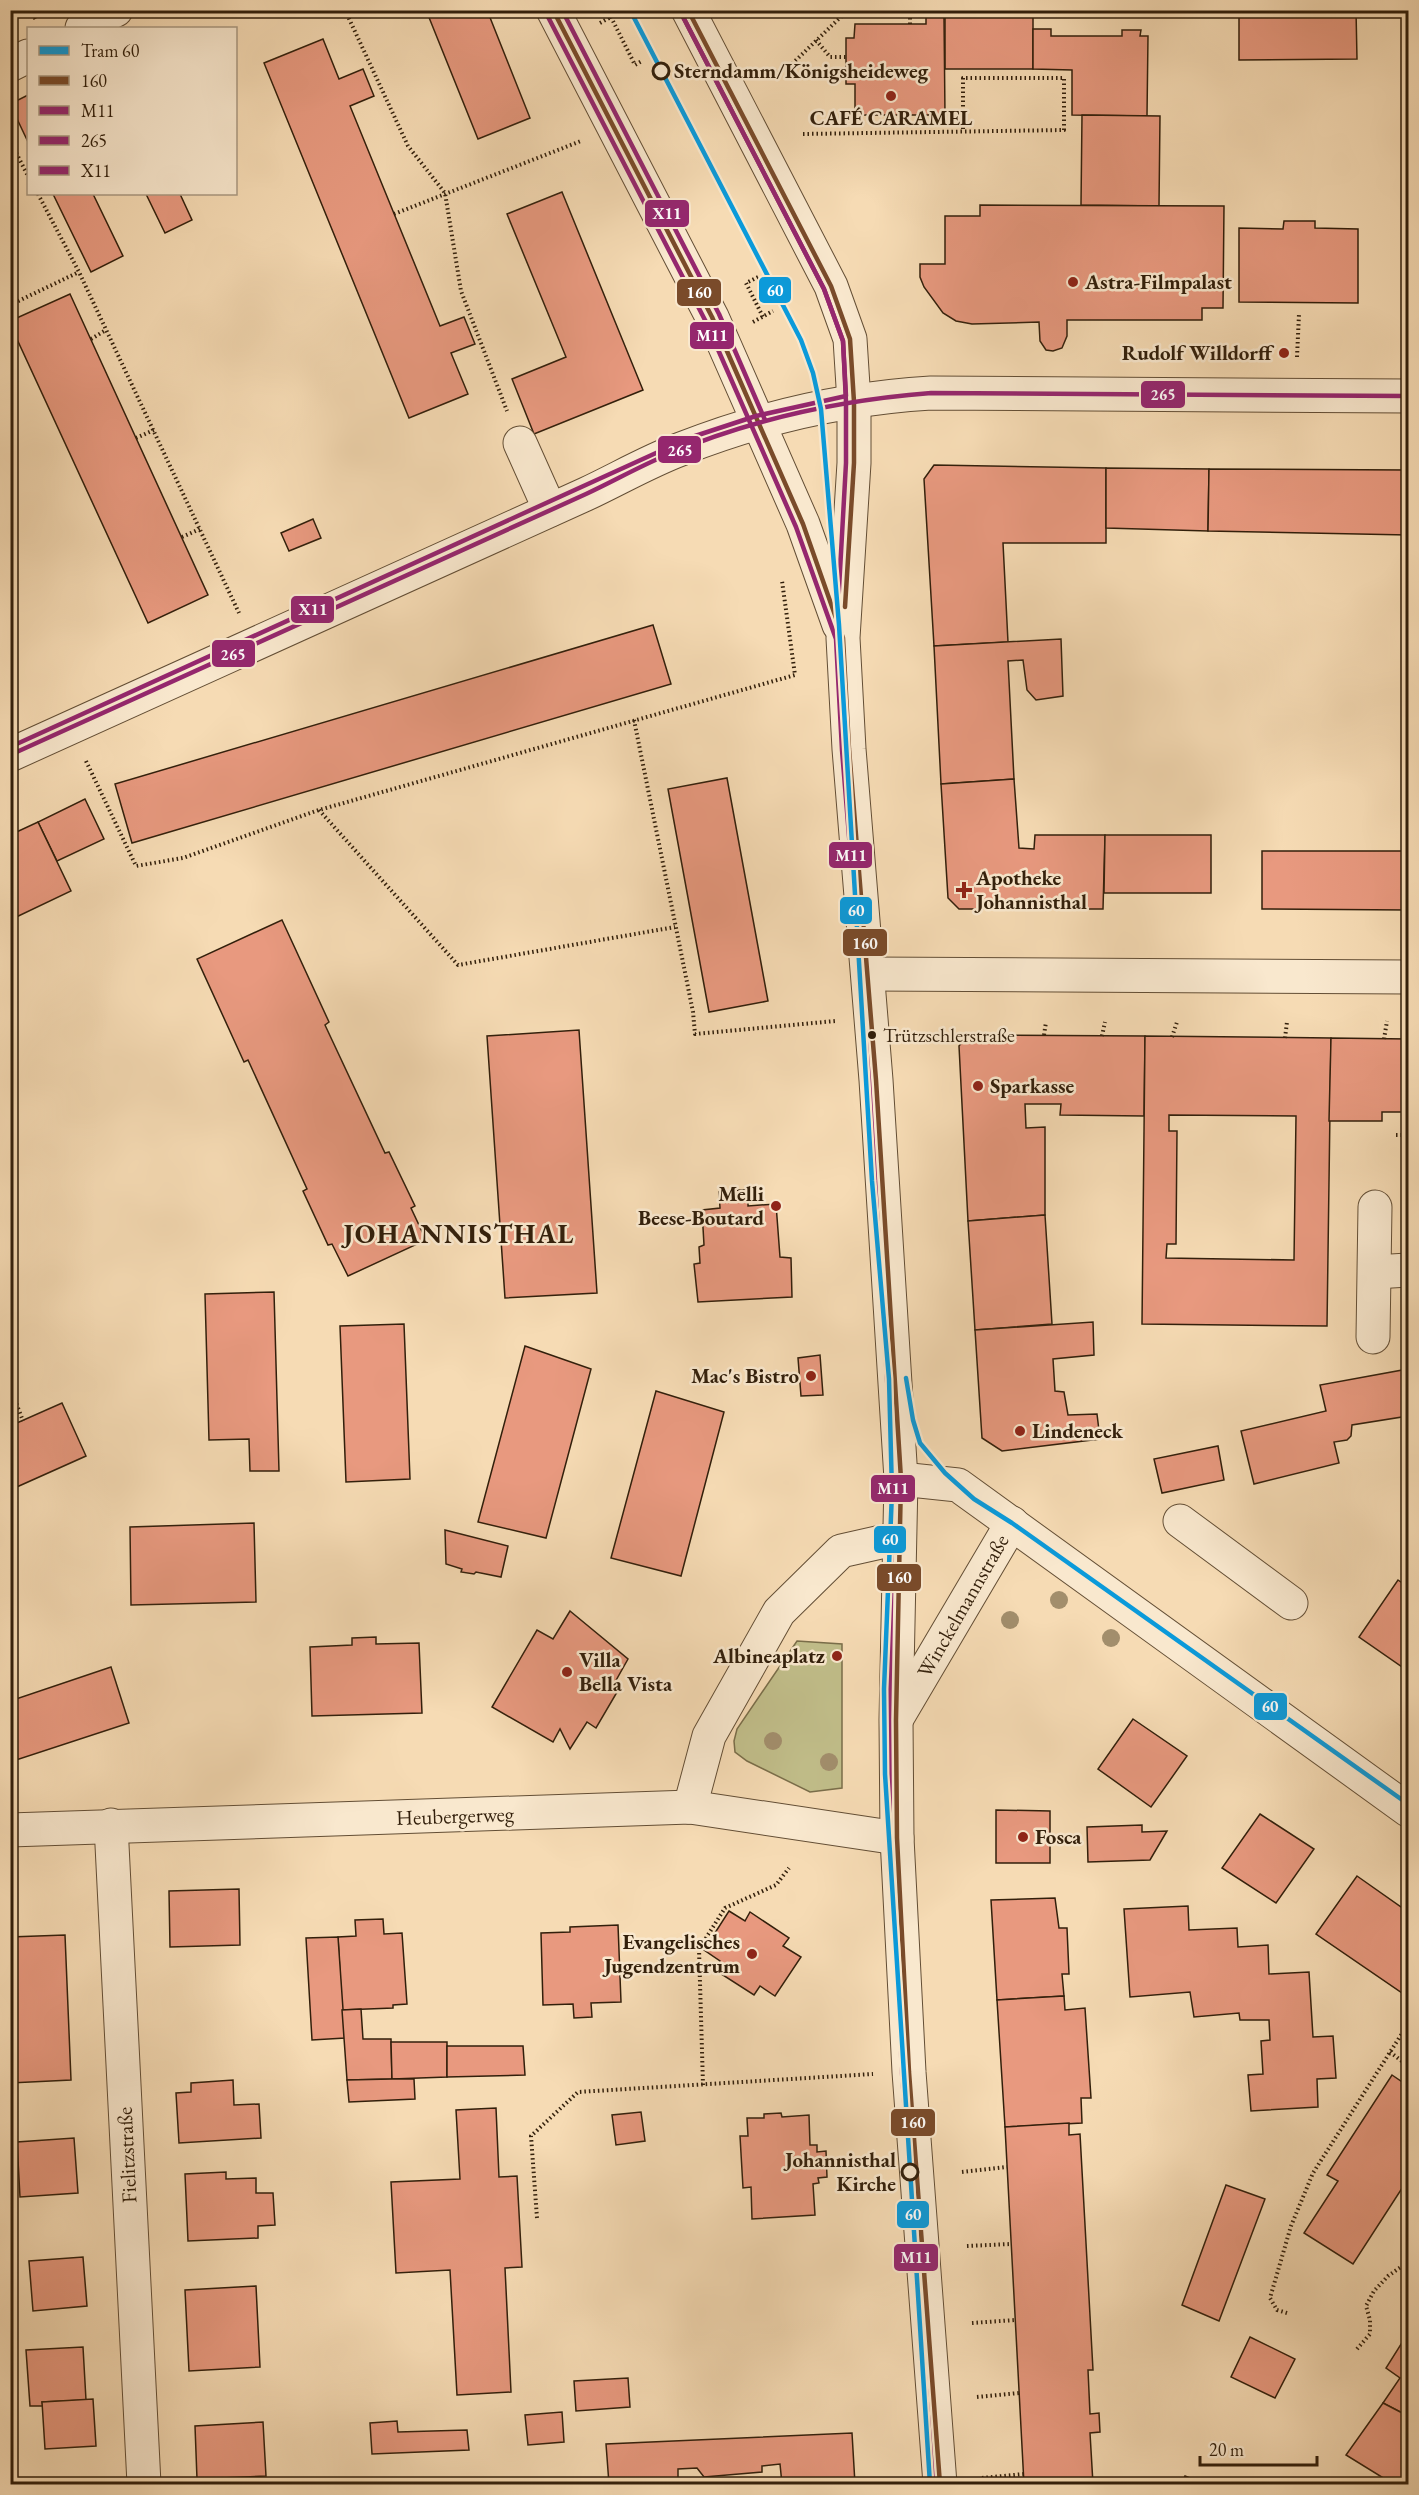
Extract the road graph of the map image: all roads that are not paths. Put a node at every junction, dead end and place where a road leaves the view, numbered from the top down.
1 (116, 10) edge
2 (553, 10) edge
3 (688, 10) edge
4 (84, 27) edge
5 (27, 56) edge
6 (10, 65) edge
7 (1408, 396) edge
8 (854, 402) junction
9 (758, 423) junction
10 (520, 443) road end
11 (550, 510) junction
12 (843, 638) junction
13 (10, 755) edge
14 (868, 974) junction
15 (1408, 977) edge
16 (1375, 1207) dead end
17 (1408, 1270) edge
18 (1375, 1272) junction
19 (1373, 1337) dead end
20 (900, 1479) junction
21 (1180, 1521) dead end
22 (1012, 1523) junction
23 (899, 1538) junction
24 (1292, 1603) dead end
25 (896, 1720) junction
26 (690, 1807) junction
27 (1408, 1810) edge
28 (111, 1825) junction
29 (10, 1830) edge
30 (897, 1838) junction
31 (144, 2484) edge
32 (940, 2484) edge

1 - 4 street
2 - 9 street
3 - 8 street
5 - 6 street
7 - 8 street
8 - 9 street
8 - 12 street
9 - 11 street
9 - 12 street
10 - 11 street
11 - 13 street
12 - 14 street
14 - 15 street
14 - 20 street
16 - 18 street
17 - 18 street
18 - 19 street
20 - 22 street, Winckelmannstraße
20 - 23 street
21 - 24 street
22 - 25 street, Winckelmannstraße
22 - 27 street, Winckelmannstraße
23 - 25 street
23 - 26 street
25 - 30 street
26 - 28 street, Heubergerweg
26 - 30 street, Heubergerweg
28 - 29 street, Heubergerweg
28 - 31 street, Fielitzstraße
30 - 32 street

